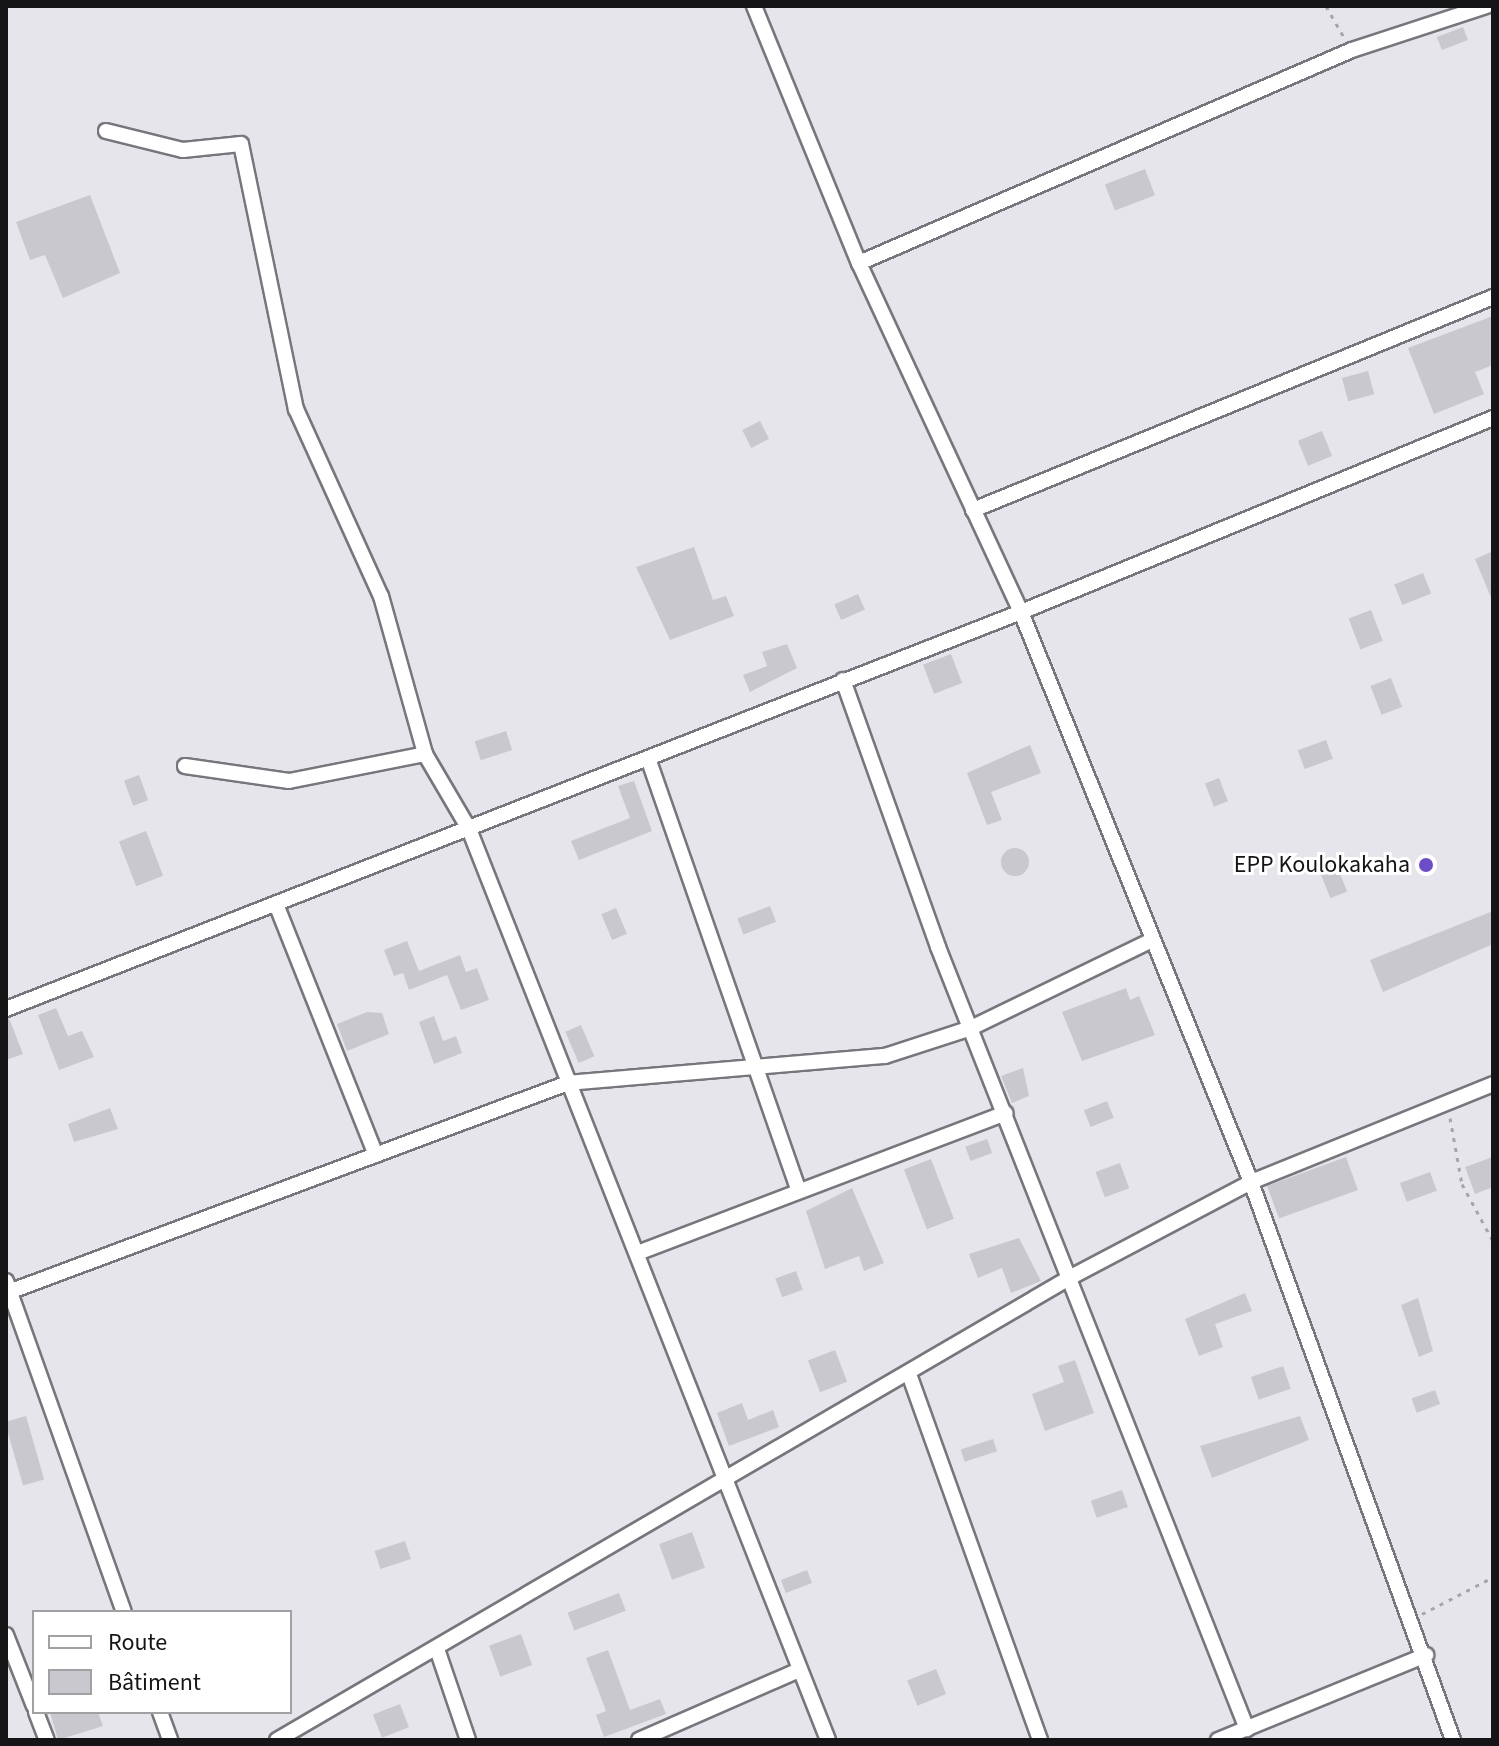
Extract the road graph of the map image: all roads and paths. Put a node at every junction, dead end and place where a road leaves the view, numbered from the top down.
1 (754, 6) edge
2 (1326, 6) edge
3 (1487, 6) edge
4 (1352, 50) junction
5 (106, 131) dead end
6 (859, 263) junction
7 (1493, 297) edge
8 (1493, 418) edge
9 (973, 510) junction
10 (1021, 612) junction
11 (843, 680) junction
12 (425, 754) junction
13 (648, 758) junction
14 (185, 766) dead end
15 (469, 829) junction
16 (276, 904) junction
17 (1150, 941) junction
18 (6, 1009) edge
19 (971, 1028) junction
20 (756, 1069) junction
21 (568, 1083) junction
22 (1493, 1084) edge
23 (1447, 1102) junction
24 (1005, 1113) junction
25 (376, 1155) junction
26 (1251, 1182) junction
27 (798, 1189) junction
28 (1493, 1241) edge
29 (640, 1252) junction
30 (1071, 1277) junction
31 (7, 1289) edge
32 (909, 1374) junction
33 (722, 1486) junction
34 (1493, 1577) edge
35 (123, 1610) edge
36 (1412, 1618) junction
37 (6, 1635) edge
38 (437, 1649) junction
39 (1426, 1655) junction
40 (799, 1670) junction
41 (32, 1701) edge
42 (37, 1714) edge
43 (161, 1714) edge
44 (1247, 1729) junction
45 (47, 1740) edge
46 (170, 1740) edge
47 (277, 1740) edge
48 (468, 1740) edge
49 (639, 1740) edge
50 (828, 1740) edge
51 (1040, 1740) edge
52 (1218, 1740) edge
53 (1453, 1740) edge

1 - 6 street
2 - 4 path
3 - 4 street
4 - 6 street
5 - 12 street
6 - 9 street
7 - 9 street
8 - 10 street
9 - 10 street
10 - 11 street
10 - 17 street
11 - 13 street
11 - 19 street
12 - 14 street
12 - 15 street
13 - 15 street
13 - 20 street
15 - 16 street
15 - 21 street
16 - 18 street
16 - 25 street
17 - 19 street
17 - 26 street
19 - 20 street
19 - 24 street
20 - 21 street
20 - 27 street
21 - 25 street
21 - 29 street
22 - 23 street
23 - 26 street
23 - 28 path
24 - 27 street
24 - 30 street
25 - 31 street
26 - 30 street
26 - 36 street
27 - 29 street
29 - 33 street
30 - 32 street
30 - 44 street
31 - 35 street
32 - 33 street
32 - 51 street
33 - 38 street
33 - 40 street
34 - 36 path
36 - 39 street
37 - 41 street
38 - 47 street
38 - 48 street
39 - 44 street
39 - 53 street
40 - 49 street
40 - 50 street
42 - 45 street
43 - 46 street
44 - 52 street

